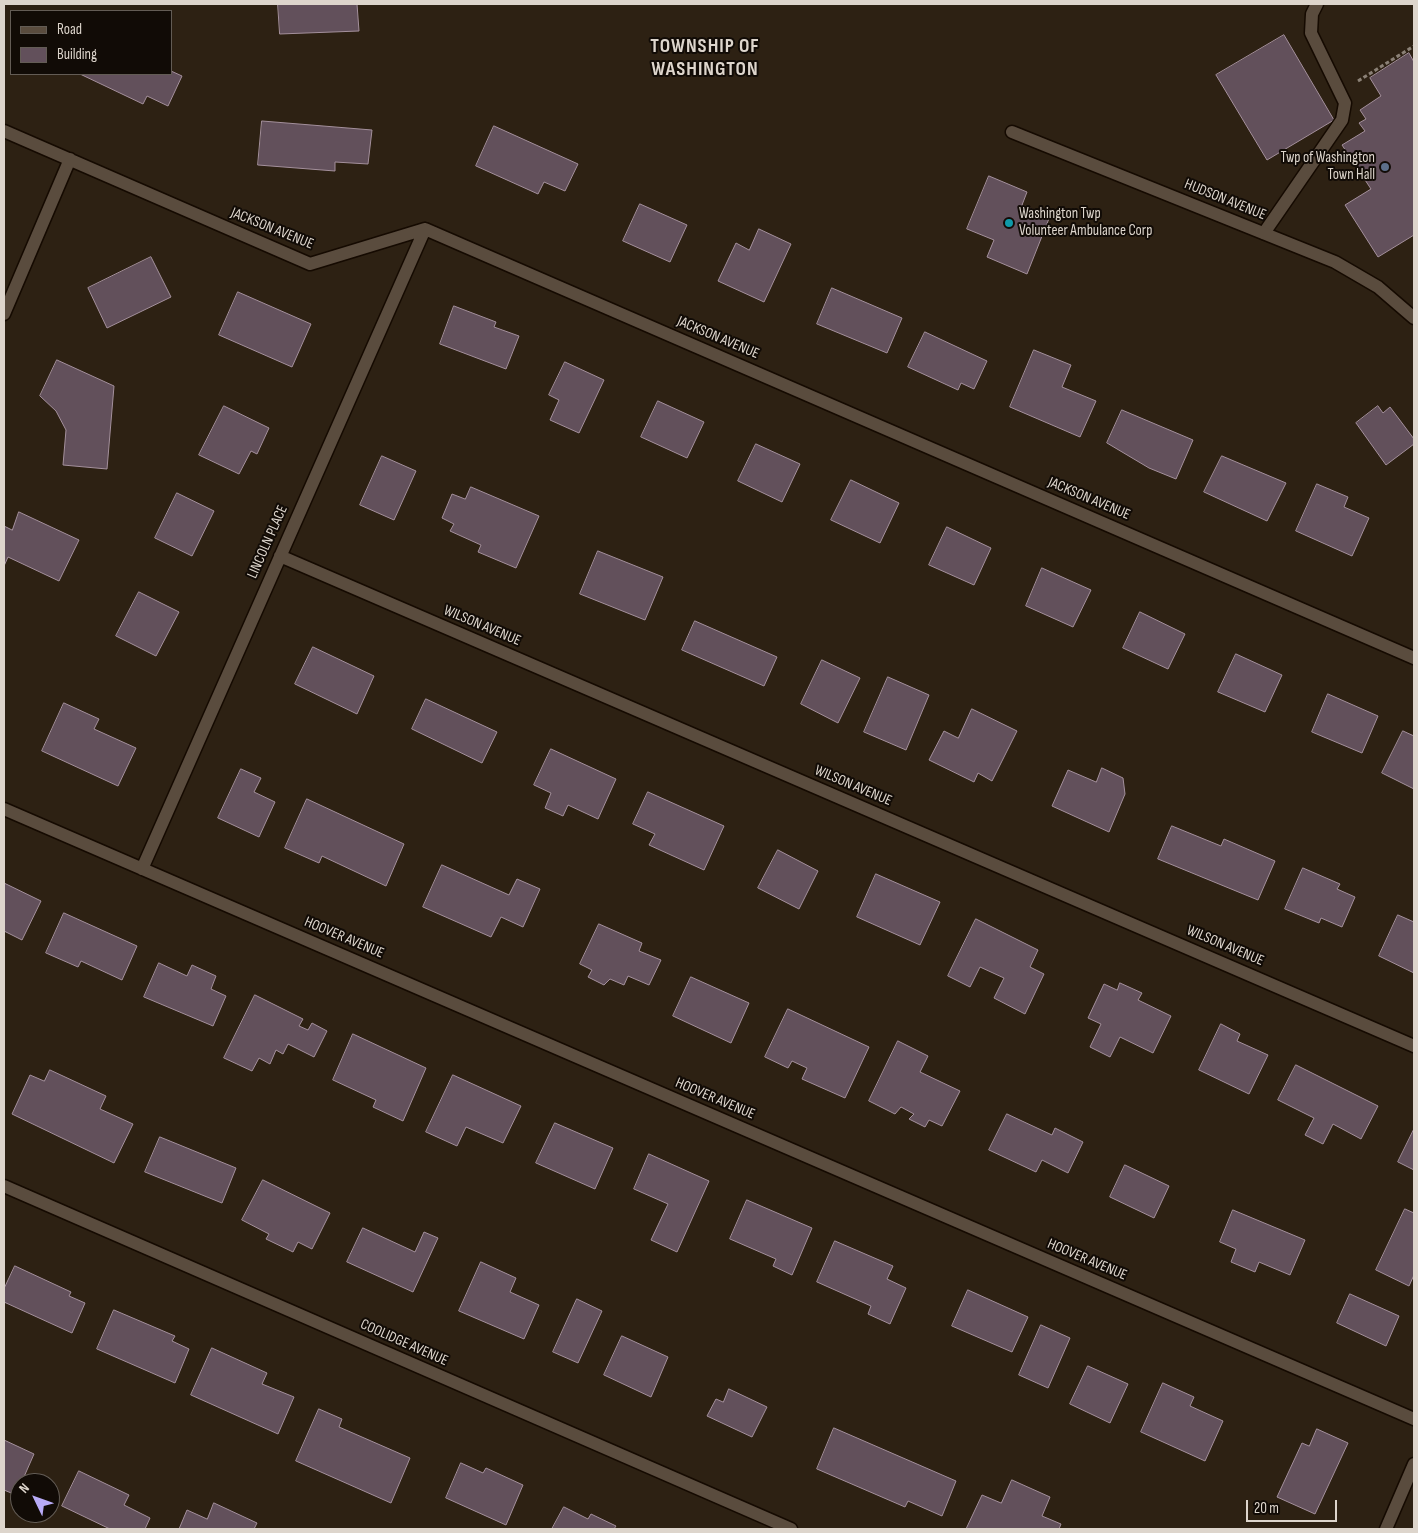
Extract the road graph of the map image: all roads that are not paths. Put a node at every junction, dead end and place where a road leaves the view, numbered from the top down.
1 (1317, 4) edge
2 (4, 131) edge
3 (1012, 132) dead end
4 (70, 160) junction
5 (425, 229) junction
6 (1264, 233) junction
7 (4, 314) edge
8 (1414, 318) edge
9 (280, 556) junction
10 (1414, 658) edge
11 (4, 809) edge
12 (142, 869) junction
13 (1414, 1046) edge
14 (4, 1186) edge
15 (1414, 1419) edge
16 (1414, 1464) edge
17 (791, 1529) edge
18 (1386, 1529) edge

1 - 6 street
2 - 4 street, JACKSON AVENUE
3 - 6 street, HUDSON AVENUE
4 - 5 street, JACKSON AVENUE
4 - 7 street
5 - 9 street, LINCOLN PLACE
5 - 10 street, JACKSON AVENUE
6 - 8 street, HUDSON AVENUE
9 - 12 street, LINCOLN PLACE
9 - 13 street, WILSON AVENUE
11 - 12 street, HOOVER AVENUE
12 - 15 street, HOOVER AVENUE
14 - 17 street, COOLIDGE AVENUE
16 - 18 street

